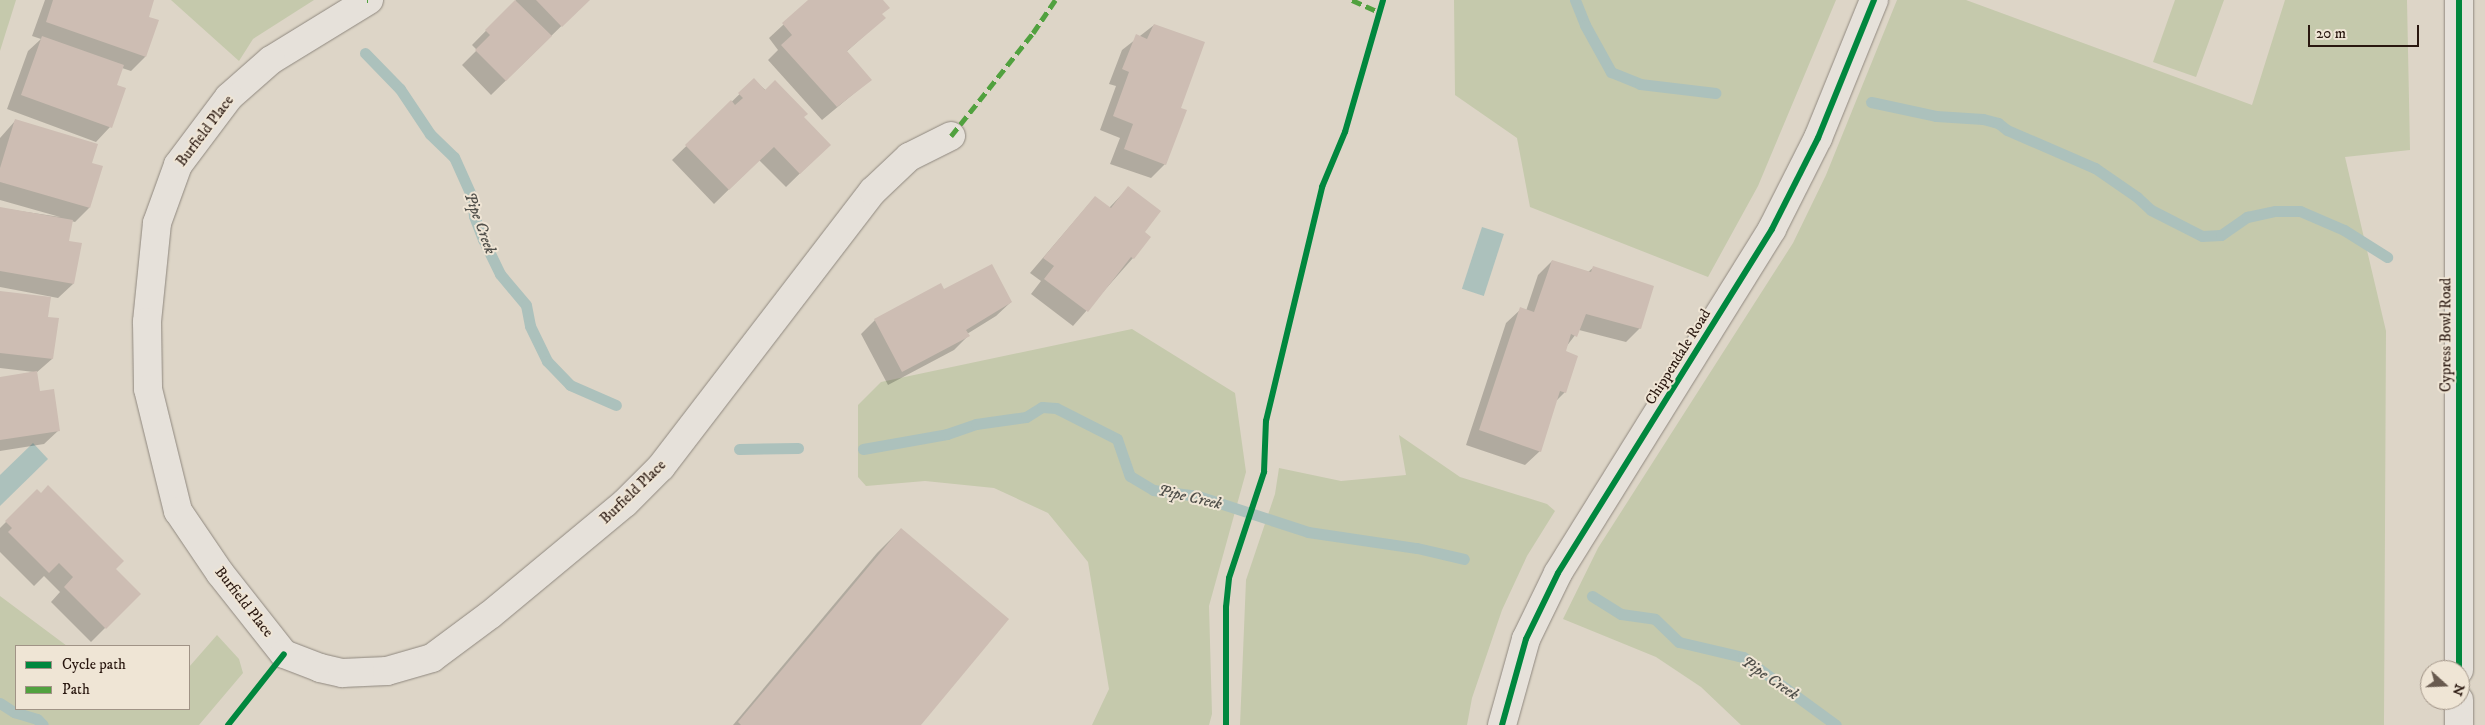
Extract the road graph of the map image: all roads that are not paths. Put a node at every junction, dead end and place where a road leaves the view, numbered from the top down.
1 (369, 0) edge
2 (1874, 0) edge
3 (2459, 0) edge
4 (951, 136) dead end
5 (2459, 660) edge
6 (2459, 710) edge
7 (1502, 725) edge
8 (2459, 725) edge

1 - 4 street, Burfield Place
2 - 7 street, Chippendale Road
3 - 5 street, Cypress Bowl Road
6 - 8 street

